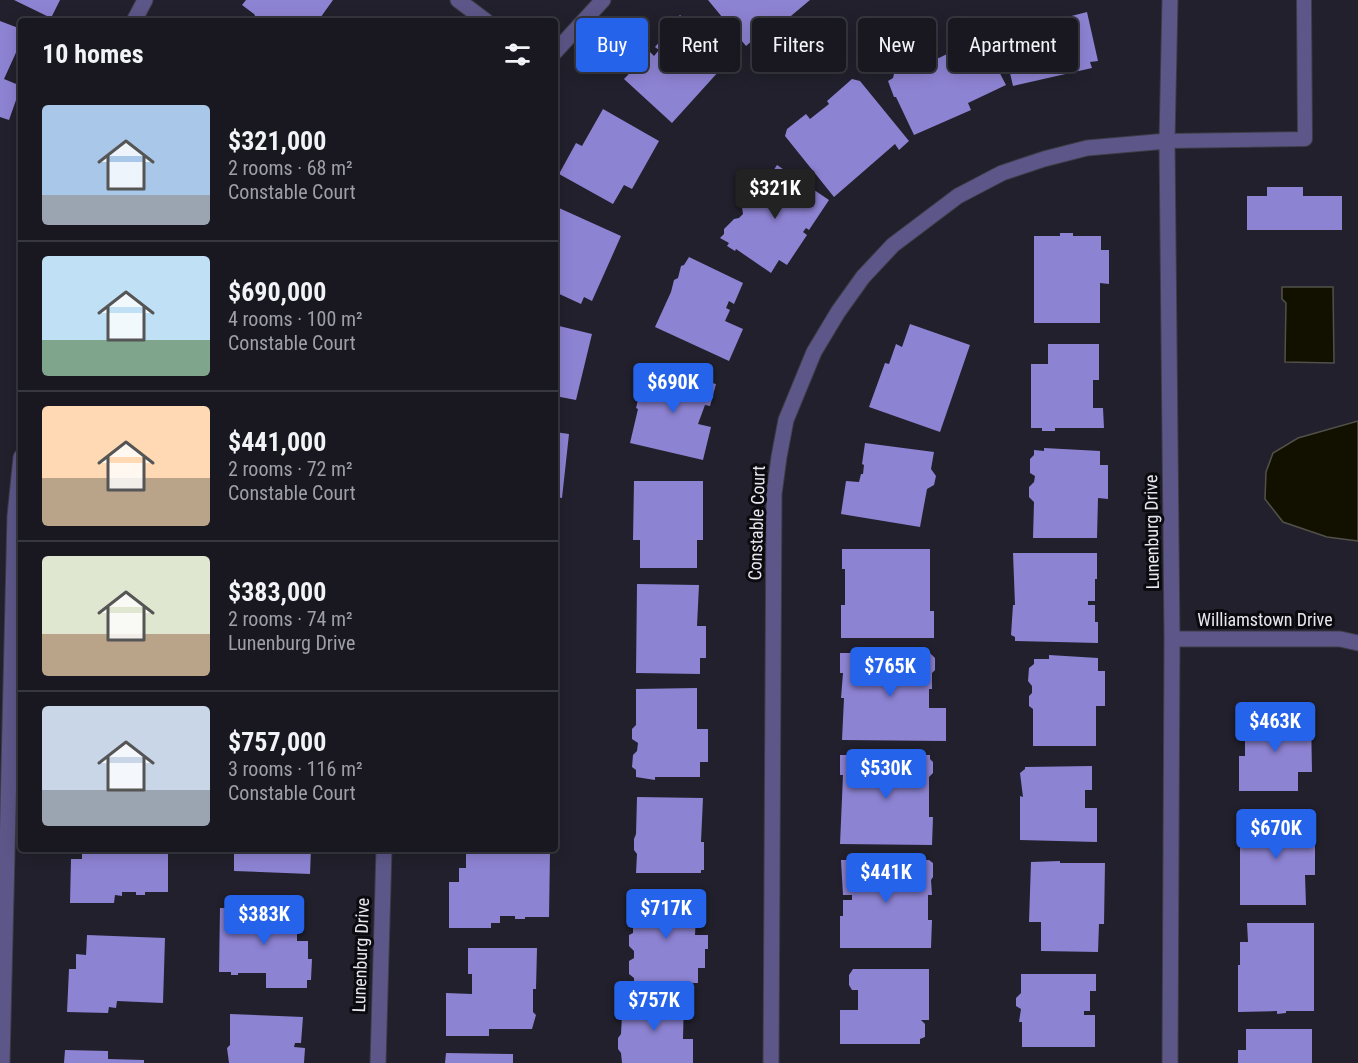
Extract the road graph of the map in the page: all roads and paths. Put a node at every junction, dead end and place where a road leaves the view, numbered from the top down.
1 (145, 0) edge
2 (458, 0) edge
3 (603, 0) edge
4 (1170, 0) edge
5 (1304, 0) edge
6 (136, 18) edge
7 (482, 18) edge
8 (558, 49) edge
9 (1167, 141) junction
10 (18, 486) edge
11 (1172, 639) junction
12 (1358, 643) edge
13 (384, 852) edge
14 (2, 1063) edge
15 (378, 1063) edge
16 (771, 1063) edge
17 (1170, 1063) edge

1 - 6 street
2 - 7 street
3 - 8 street
4 - 9 street, Lunenburg Drive
5 - 9 lane
9 - 11 street, Lunenburg Drive
9 - 16 street, Constable Court
10 - 14 street
11 - 12 street, Williamstown Drive
11 - 17 street, Lunenburg Drive
13 - 15 street, Lunenburg Drive

